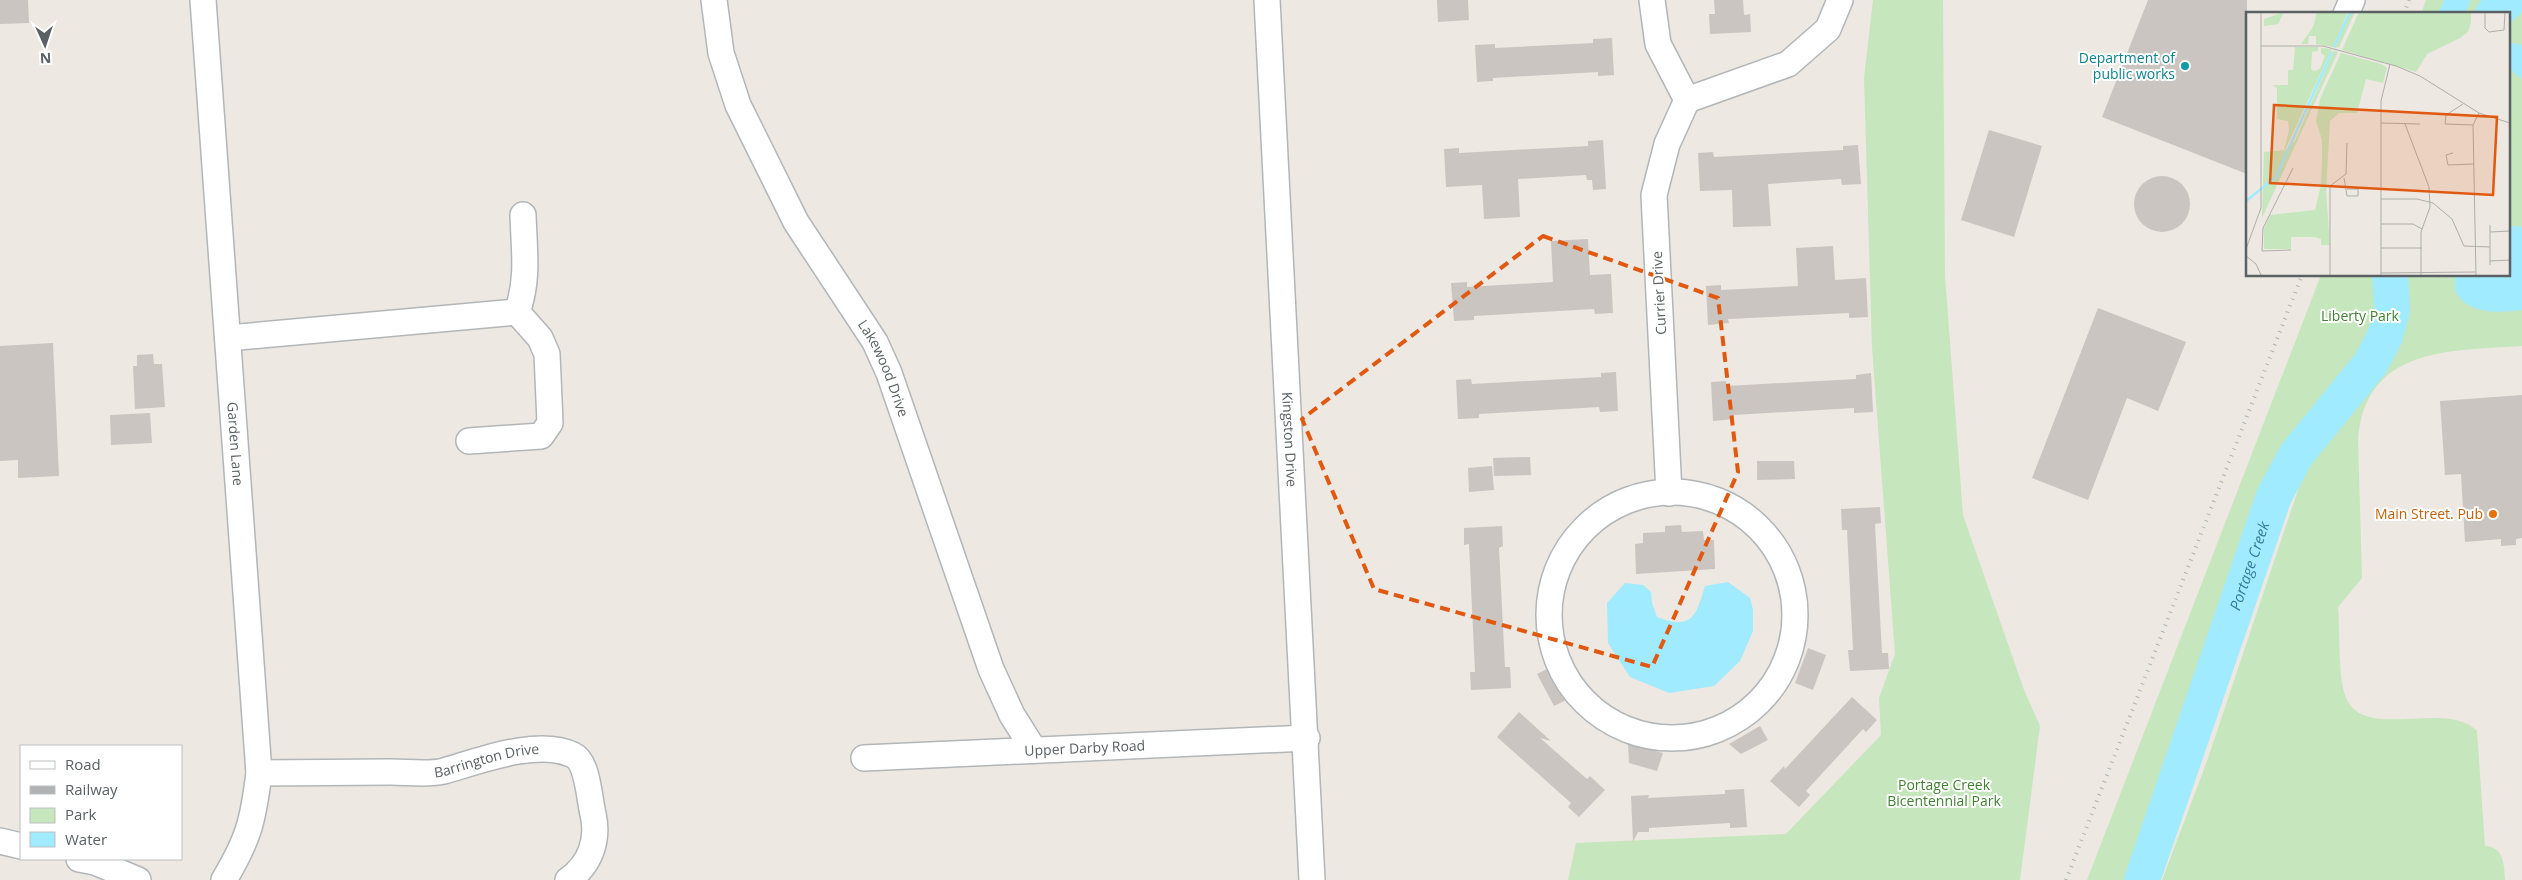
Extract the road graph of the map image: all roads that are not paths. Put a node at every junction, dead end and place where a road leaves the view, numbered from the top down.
1 (204, 0) edge
2 (714, 0) edge
3 (1267, 0) edge
4 (1652, 0) edge
5 (1840, 0) edge
6 (2352, 0) edge
7 (2347, 12) edge
8 (1687, 100) junction
9 (523, 215) dead end
10 (517, 312) junction
11 (228, 338) junction
12 (469, 441) dead end
13 (1669, 493) junction
14 (1307, 738) junction
15 (1034, 750) junction
16 (864, 758) dead end
17 (258, 773) junction
18 (0, 841) edge
19 (20, 846) edge
20 (84, 860) edge
21 (138, 880) edge
22 (224, 880) edge
23 (568, 880) edge
24 (1312, 880) edge

1 - 11 street, Garden Lane
2 - 15 street, Lakewood Drive
3 - 14 street, Kingston Drive
4 - 8 street
5 - 8 street
6 - 7 street
8 - 13 street, Currier Drive
9 - 10 street
10 - 11 street
10 - 12 street
11 - 17 street, Garden Lane
13 - 13 street
14 - 15 street, Upper Darby Road
14 - 24 street, Kingston Drive
15 - 16 street, Upper Darby Road
17 - 22 street, Garden Lane
17 - 23 street, Barrington Drive
18 - 19 street
20 - 21 street

